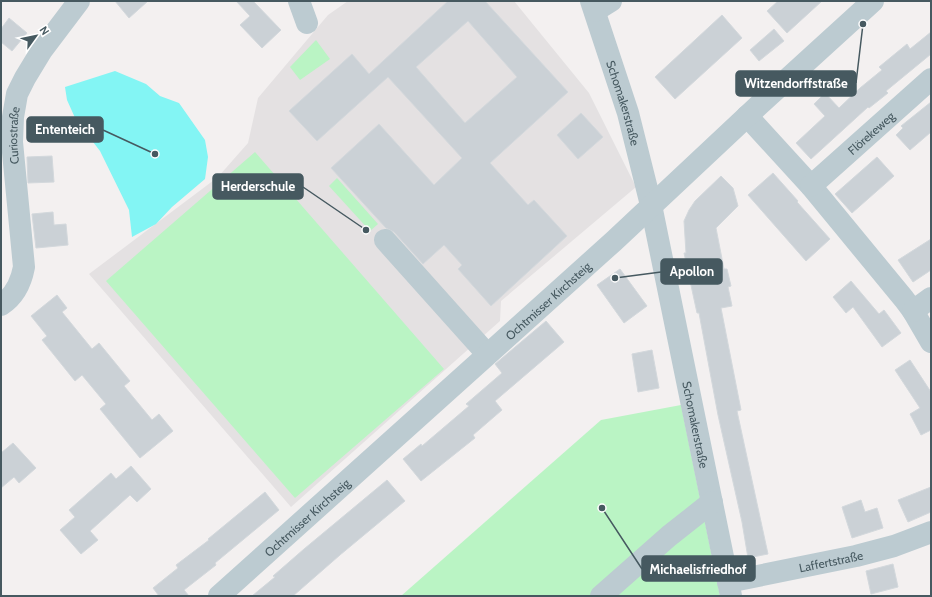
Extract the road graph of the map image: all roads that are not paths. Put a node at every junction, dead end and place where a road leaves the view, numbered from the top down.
1 (79, 1) edge
2 (299, 1) edge
3 (873, 1) edge
4 (599, 4) edge
5 (307, 23) dead end
6 (931, 79) edge
7 (747, 116) junction
8 (811, 186) junction
9 (651, 205) junction
10 (385, 240) dead end
11 (614, 241) junction
12 (661, 253) junction
13 (931, 298) edge
14 (1, 305) edge
15 (913, 310) junction
16 (931, 342) edge
17 (487, 354) junction
18 (712, 502) junction
19 (931, 532) edge
20 (730, 589) edge
21 (219, 596) edge
22 (601, 596) edge

1 - 14 street, Curiostraße
2 - 5 street
3 - 7 street, Ochtmisser Kirchsteig
4 - 9 street, Schomakerstraße
6 - 8 street, Flörekeweg
7 - 8 street
7 - 9 street, Ochtmisser Kirchsteig
8 - 15 street
9 - 11 street, Ochtmisser Kirchsteig
9 - 12 street, Schomakerstraße
10 - 17 street
11 - 12 street
11 - 17 street, Ochtmisser Kirchsteig
12 - 18 street, Schomakerstraße
13 - 15 street
15 - 16 street
17 - 21 street, Ochtmisser Kirchsteig
18 - 20 street, Schomakerstraße
18 - 22 street
19 - 20 street, Laffertstraße

